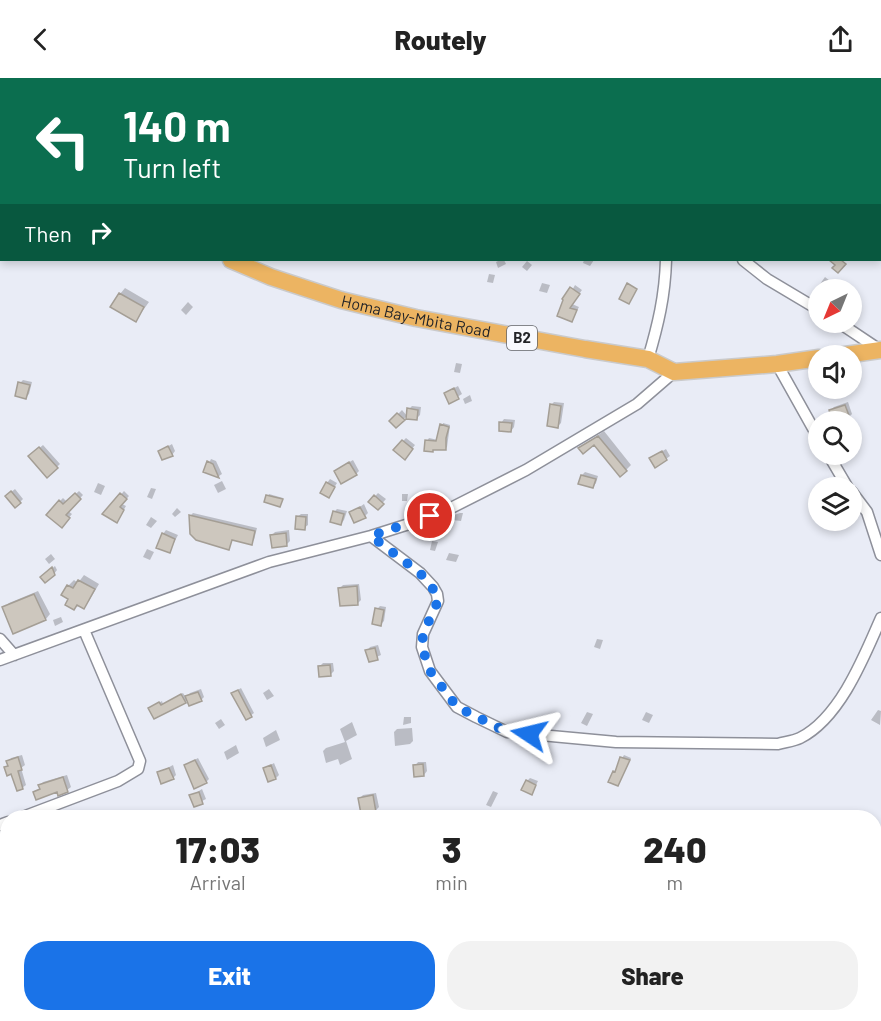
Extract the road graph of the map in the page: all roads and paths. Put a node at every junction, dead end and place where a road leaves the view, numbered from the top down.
1 (233, 261) edge
2 (666, 261) edge
3 (744, 261) edge
4 (808, 303) edge
5 (855, 333) edge
6 (881, 350) edge
7 (862, 353) edge
8 (648, 359) junction
9 (808, 360) edge
10 (777, 364) junction
11 (674, 372) junction
12 (808, 420) edge
13 (862, 505) edge
14 (371, 536) junction
15 (881, 555) edge
16 (881, 618) edge
17 (84, 630) junction
18 (0, 639) edge
19 (14, 655) junction
20 (0, 660) edge
21 (41, 810) edge

1 - 8 highway, Homa Bay-Mbita Road / B2
2 - 8 street
3 - 4 street
5 - 6 street
6 - 7 highway
8 - 11 highway, Homa Bay-Mbita Road / B2
9 - 10 highway
10 - 11 highway
10 - 12 street
11 - 14 street
13 - 15 street
14 - 16 street
14 - 17 street
17 - 19 street
17 - 21 street
18 - 19 street
19 - 20 street

